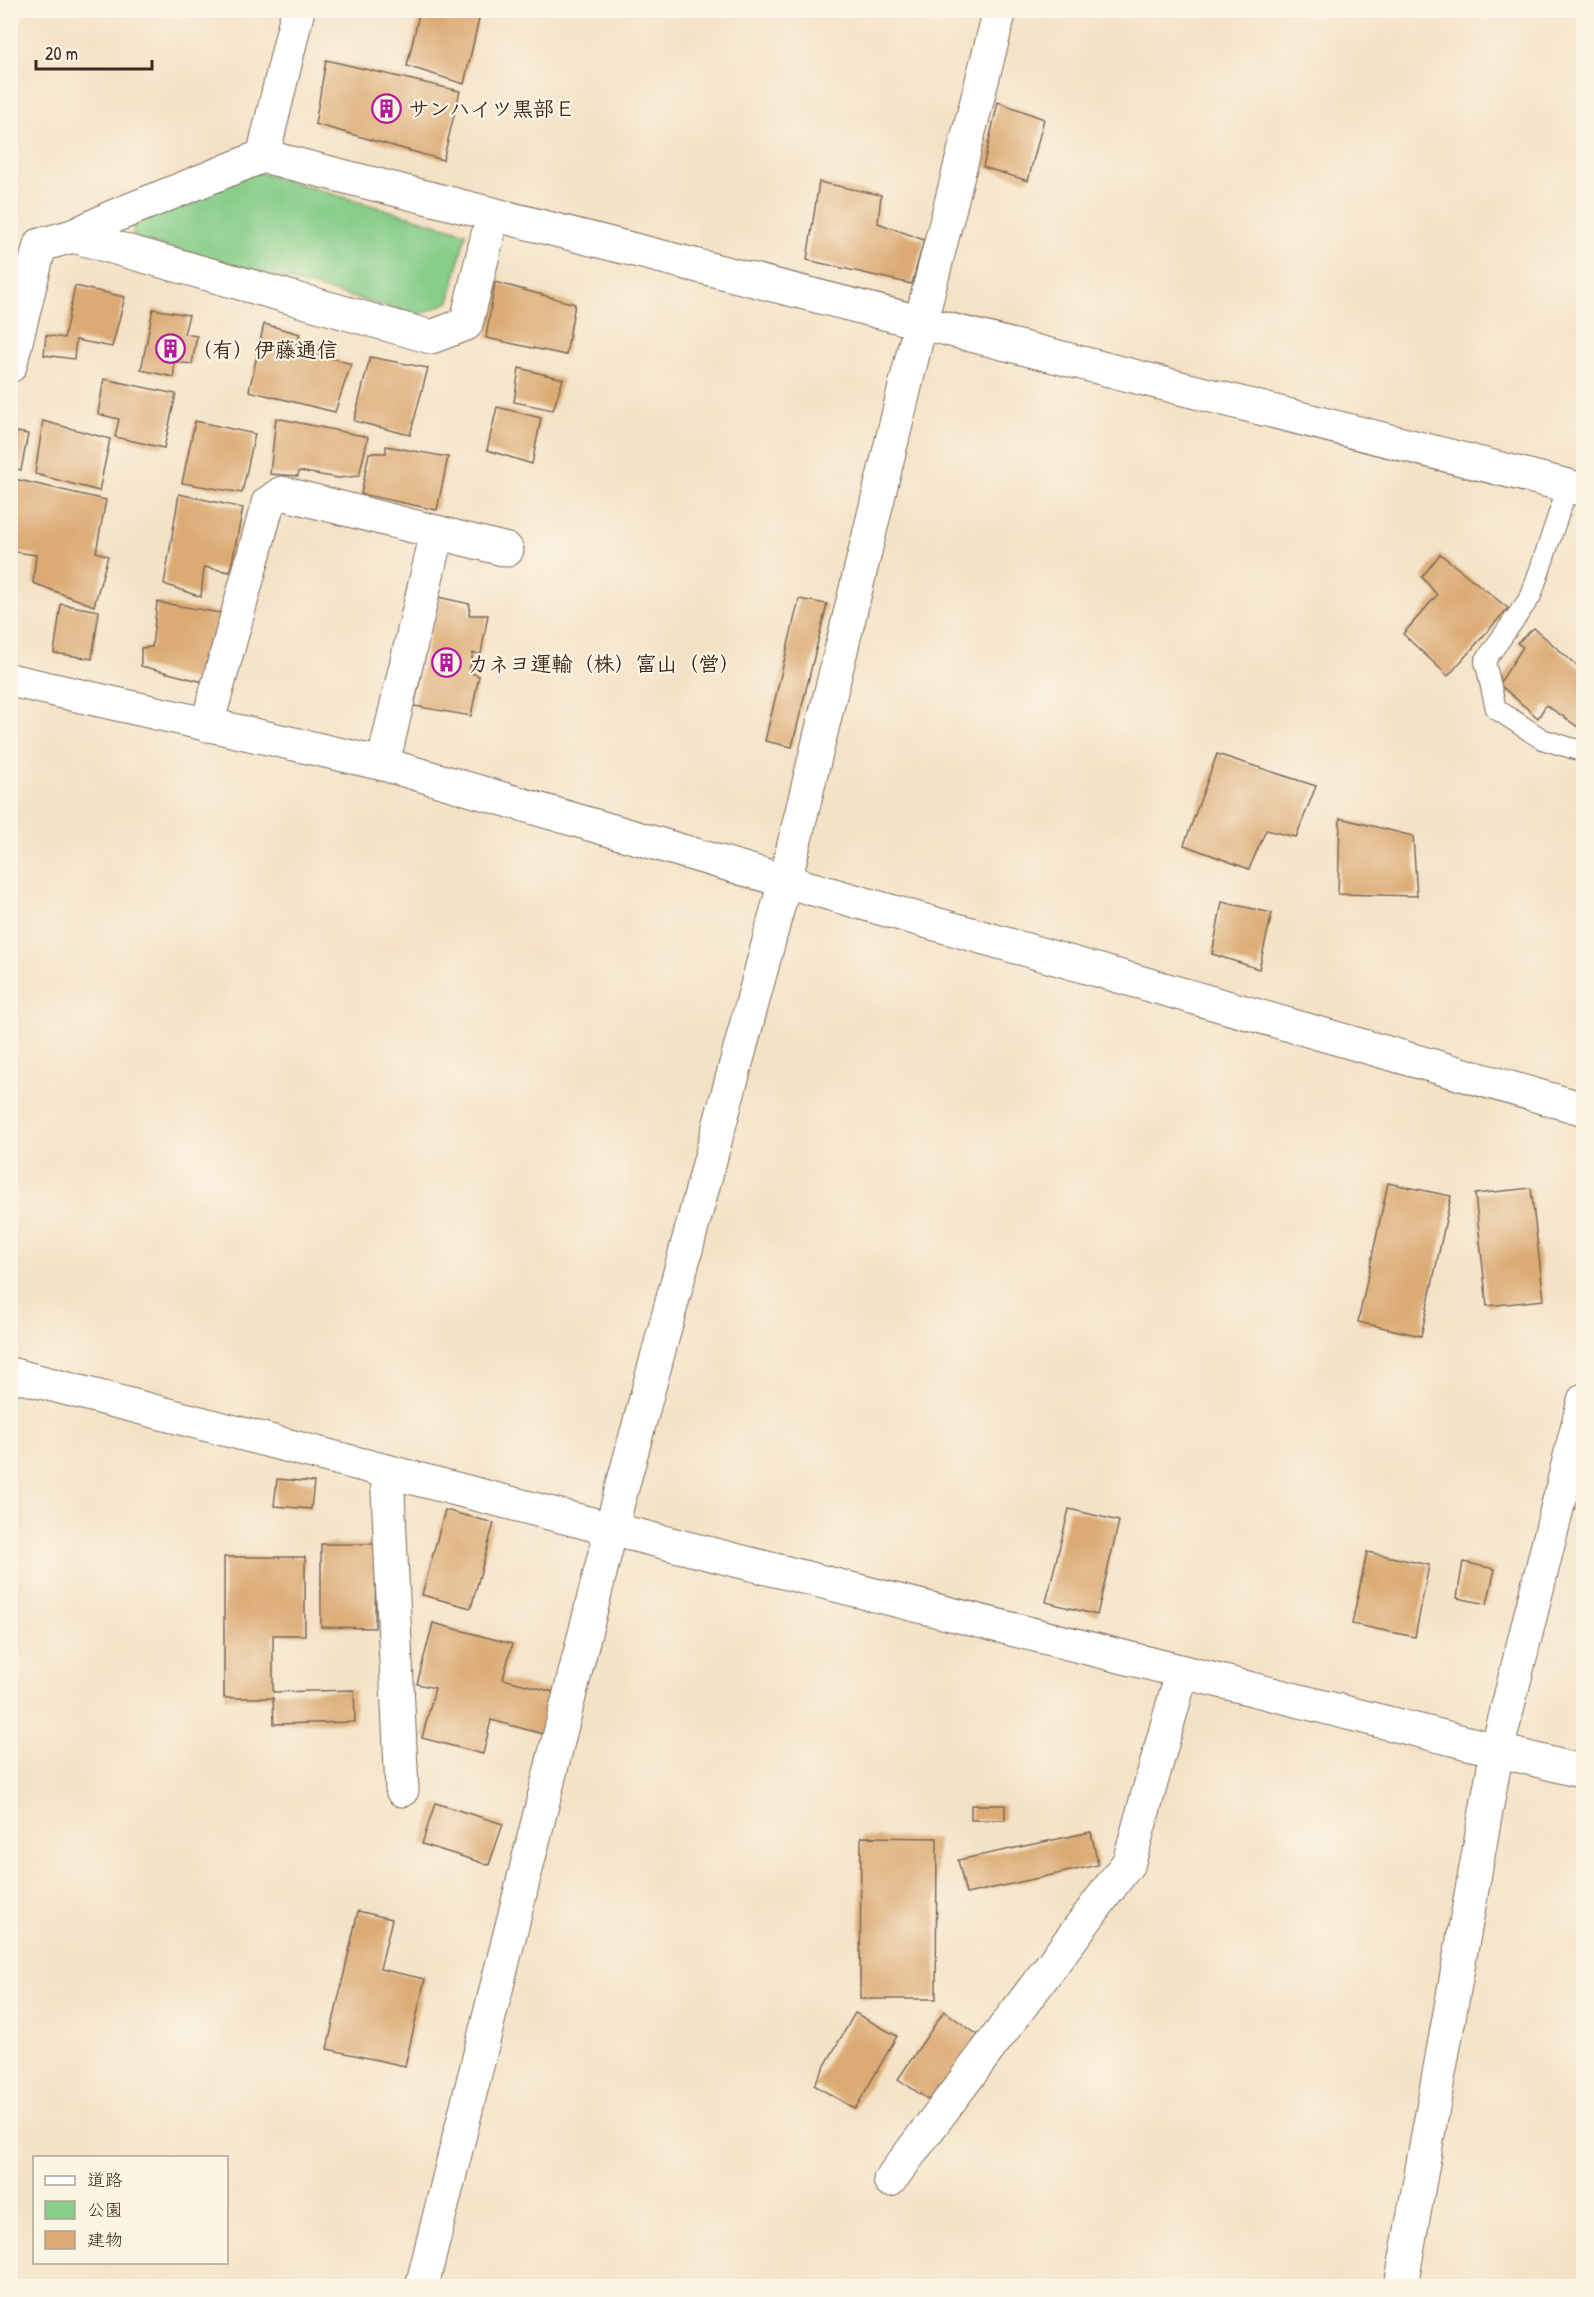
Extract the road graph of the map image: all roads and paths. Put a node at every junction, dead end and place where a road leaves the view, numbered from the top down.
1 (298, 10) edge
2 (1000, 10) edge
3 (263, 156) junction
4 (494, 214) junction
5 (72, 236) junction
6 (921, 321) junction
7 (10, 366) edge
8 (1576, 488) edge
9 (437, 532) junction
10 (507, 550) dead end
11 (10, 680) edge
12 (207, 725) junction
13 (1584, 752) edge
14 (383, 764) junction
15 (785, 881) junction
16 (1584, 1109) edge
17 (10, 1374) edge
18 (1584, 1400) edge
19 (387, 1471) junction
20 (611, 1529) junction
21 (1182, 1672) junction
22 (1497, 1750) junction
23 (1584, 1772) edge
24 (402, 1790) dead end
25 (890, 2180) dead end
26 (422, 2286) edge
27 (1401, 2286) edge

1 - 3 street
2 - 6 street
3 - 4 street
3 - 5 street
4 - 5 street
4 - 6 street
5 - 7 street
6 - 8 street
6 - 15 street
8 - 13 lane
9 - 10 street
9 - 12 street
9 - 14 street
11 - 12 street
12 - 14 street
14 - 15 street
15 - 16 street
15 - 20 street
17 - 19 street
18 - 22 street
19 - 20 street
19 - 24 street
20 - 21 street
20 - 26 street
21 - 22 street
21 - 25 street
22 - 23 street
22 - 27 street

